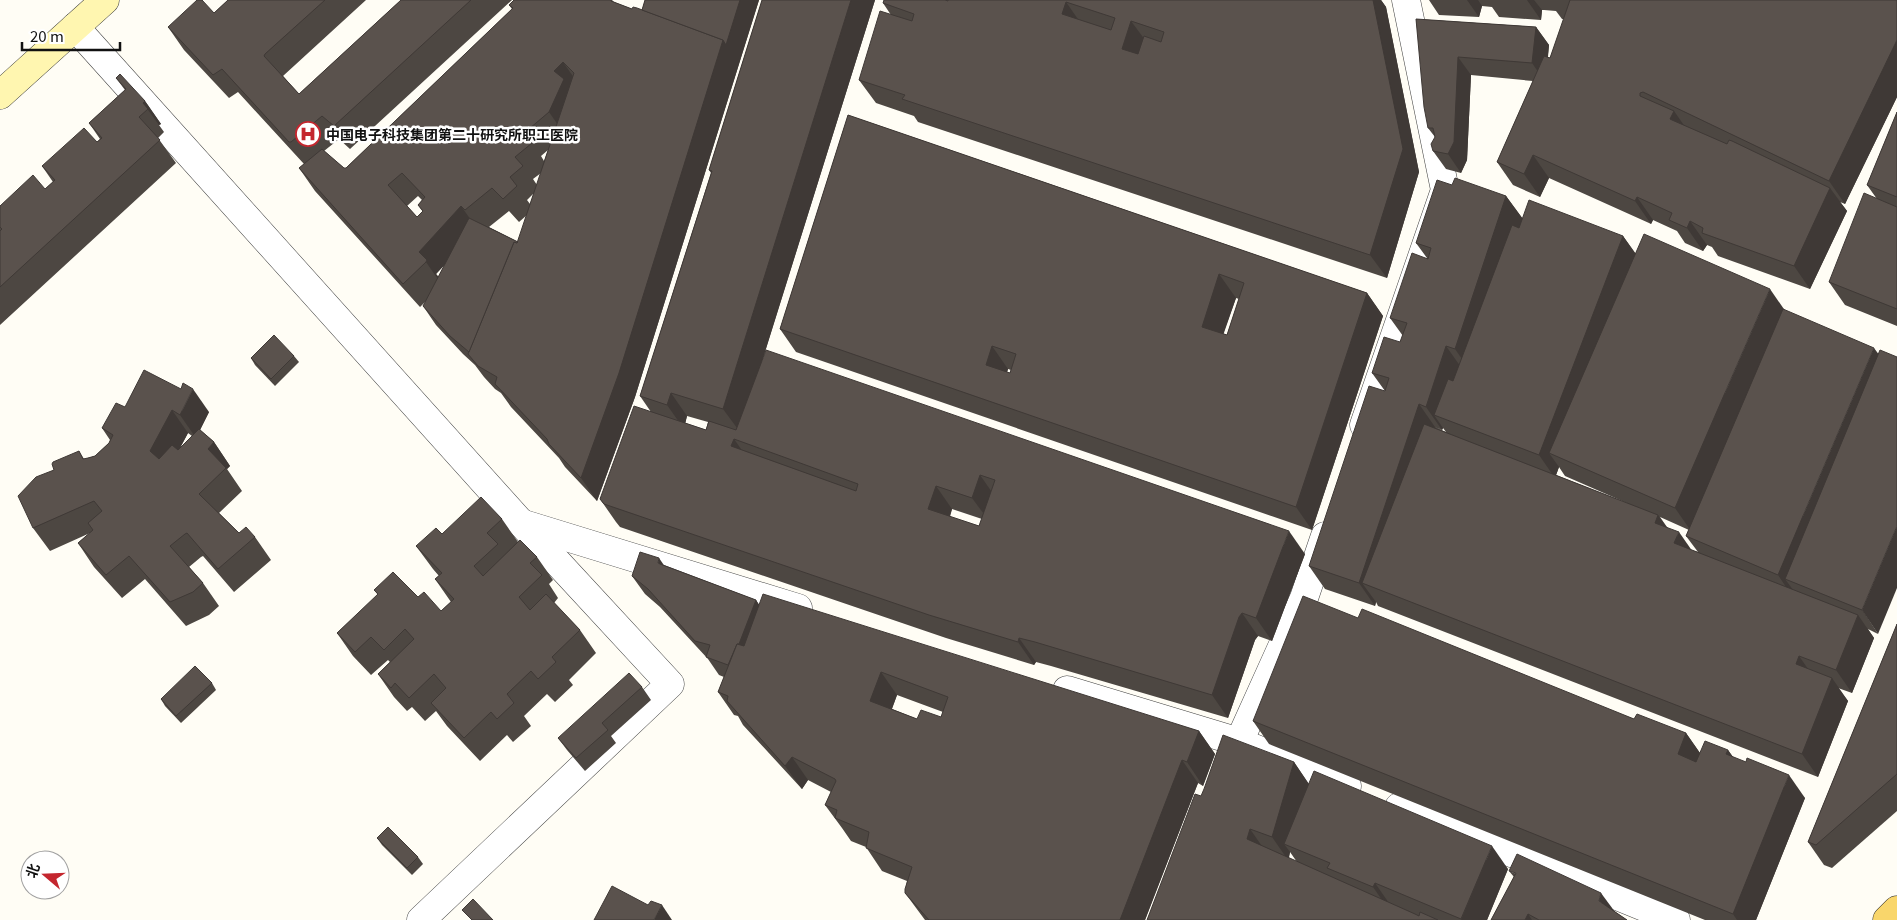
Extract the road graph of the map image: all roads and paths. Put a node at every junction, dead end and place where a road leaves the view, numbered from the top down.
1 (105, 0) edge
2 (1406, 0) edge
3 (75, 27) junction
4 (0, 95) edge
5 (1355, 450) edge
6 (1332, 514) edge
7 (522, 524) junction
8 (818, 614) edge
9 (1048, 684) edge
10 (1238, 742) junction
11 (1897, 910) edge
12 (421, 920) edge
13 (1676, 920) edge
14 (1886, 920) edge

1 - 3 street
2 - 5 street
3 - 4 street
3 - 7 street
6 - 10 street
7 - 8 street
7 - 12 street
9 - 10 street
10 - 13 street
11 - 14 main road

